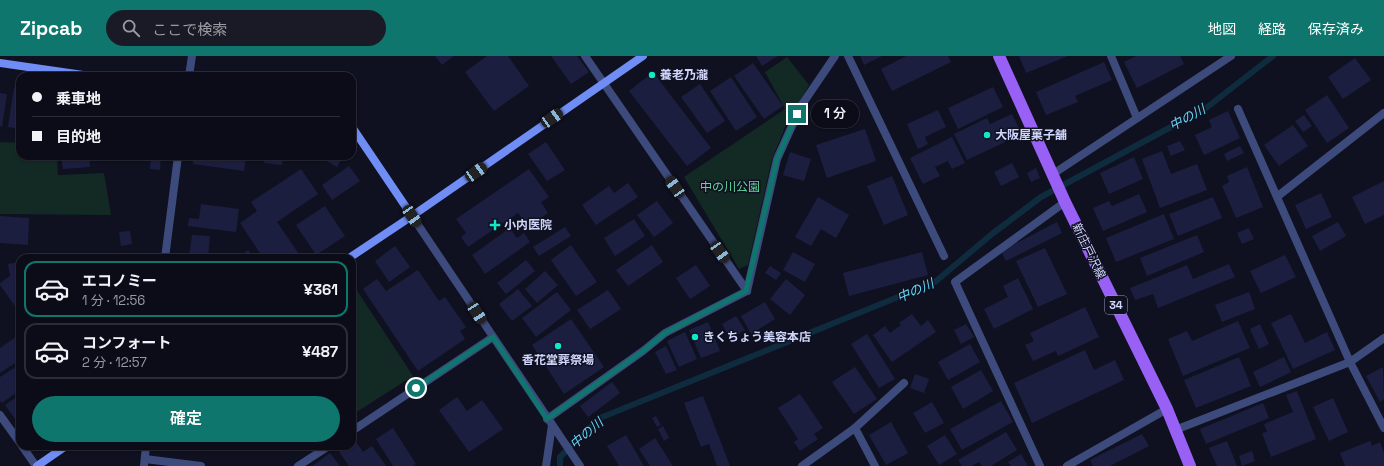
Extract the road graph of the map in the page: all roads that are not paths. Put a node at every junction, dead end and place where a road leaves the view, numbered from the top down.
1 (192, 56) edge
2 (586, 56) edge
3 (643, 56) edge
4 (835, 56) edge
5 (848, 56) edge
6 (999, 56) edge
7 (1111, 56) edge
8 (1231, 56) edge
9 (0, 63) edge
10 (62, 72) edge
11 (190, 72) edge
12 (603, 83) junction
13 (1238, 109) dead end
14 (1384, 113) edge
15 (1137, 118) junction
16 (356, 133) edge
17 (177, 160) edge
18 (1053, 174) junction
19 (1278, 196) junction
20 (1065, 202) junction
21 (412, 216) junction
22 (166, 254) edge
23 (355, 254) edge
24 (944, 256) dead end
25 (746, 291) junction
26 (493, 337) junction
27 (1384, 338) edge
28 (1350, 362) junction
29 (904, 383) dead end
30 (1167, 409) junction
31 (0, 415) edge
32 (549, 422) junction
33 (356, 427) edge
34 (855, 428) junction
35 (1384, 428) edge
36 (1175, 430) junction
37 (16, 437) edge
38 (25, 450) edge
39 (60, 450) edge
40 (146, 450) edge
41 (323, 450) edge
42 (145, 462) edge
43 (578, 463) edge
44 (37, 466) edge
45 (201, 466) edge
46 (298, 466) edge
47 (546, 466) edge
48 (802, 466) edge
49 (875, 466) edge
50 (1040, 466) edge
51 (1067, 466) edge
52 (1190, 466) edge

1 - 11 street
2 - 12 street
3 - 12 street
4 - 25 street
5 - 24 street
6 - 18 main road, 新庄戸沢線 / 34
7 - 15 street
8 - 15 street
9 - 10 street
12 - 21 street
12 - 25 street
13 - 19 street
14 - 19 street
15 - 18 street
16 - 21 street
17 - 22 street
18 - 20 main road, 新庄戸沢線 / 34
19 - 28 street
20 - 30 main road, 新庄戸沢線 / 34
20 - 50 street
21 - 23 street
21 - 26 street
25 - 32 street
26 - 32 street
26 - 33 street
27 - 28 street
28 - 35 street
28 - 36 street
29 - 34 street
30 - 36 main road, 新庄戸沢線 / 34
30 - 51 street
31 - 37 street
32 - 43 street
32 - 47 street
34 - 48 street
34 - 49 street
36 - 52 main road, 新庄戸沢線 / 34
38 - 44 street
39 - 44 street
40 - 42 street
41 - 46 street
42 - 45 street

